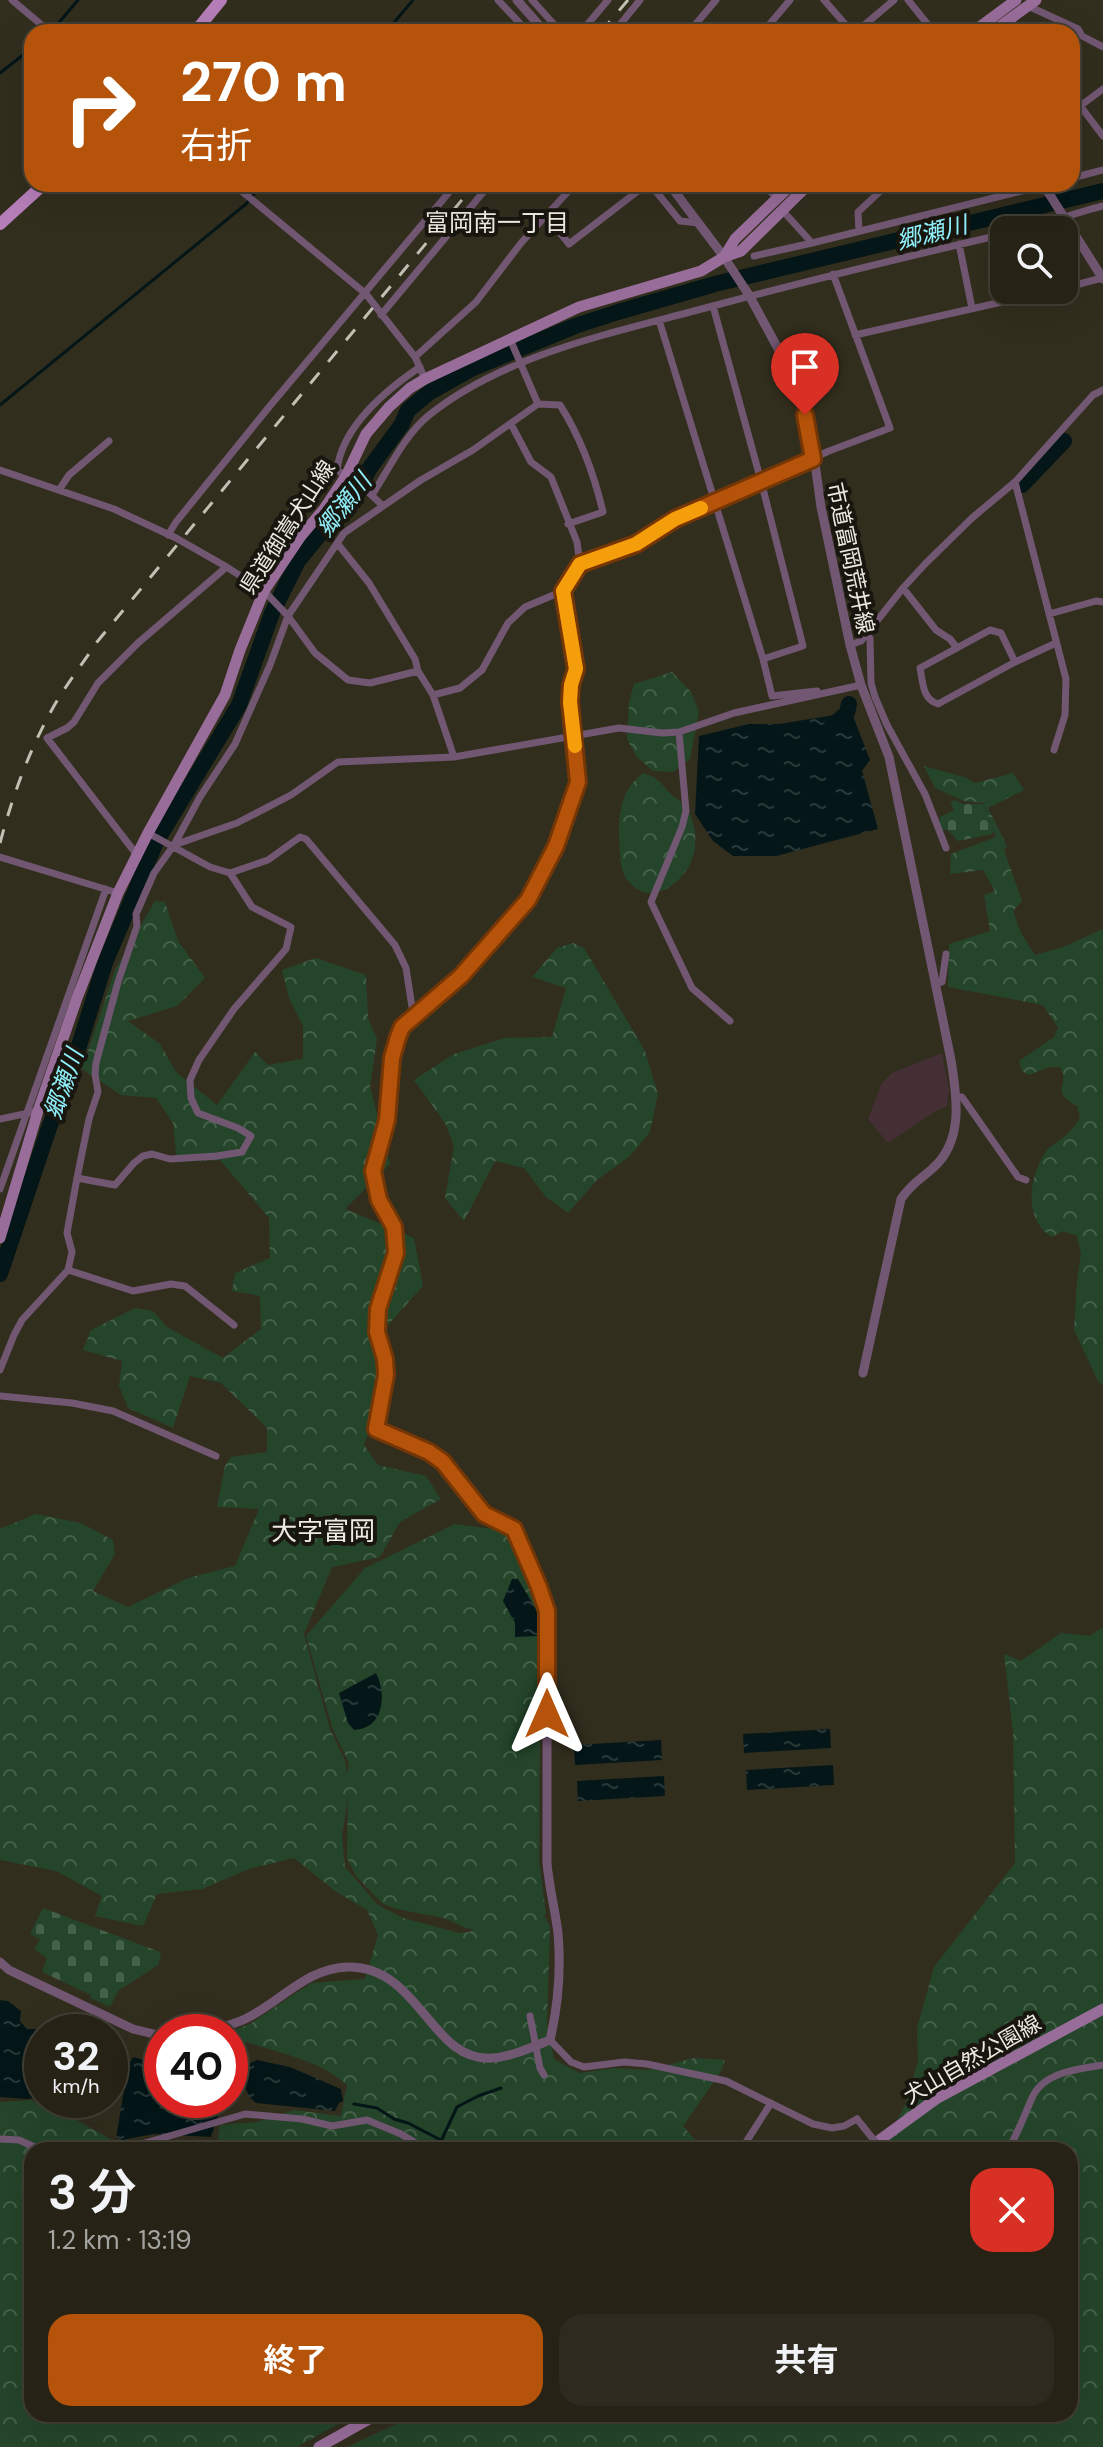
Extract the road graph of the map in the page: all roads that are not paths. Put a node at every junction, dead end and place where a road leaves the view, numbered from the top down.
1 (12, 0) edge
2 (221, 0) edge
3 (498, 0) edge
4 (517, 0) edge
5 (532, 0) edge
6 (608, 0) edge
7 (640, 0) edge
8 (716, 0) edge
9 (790, 0) edge
10 (824, 0) edge
11 (894, 0) edge
12 (908, 0) edge
13 (1021, 2) edge
14 (40, 24) edge
15 (202, 24) edge
16 (520, 24) edge
17 (538, 24) edge
18 (554, 24) edge
19 (588, 24) edge
20 (620, 24) edge
21 (696, 24) edge
22 (770, 24) edge
23 (846, 24) edge
24 (864, 24) edge
25 (928, 24) edge
26 (986, 24) edge
27 (1000, 24) edge
28 (1067, 24) edge
29 (1080, 32) edge
30 (1103, 47) edge
31 (1103, 89) edge
32 (1081, 106) joint
33 (1103, 136) edge
34 (1103, 170) edge
35 (1080, 176) edge
36 (35, 192) edge
37 (243, 192) edge
38 (449, 192) edge
39 (483, 192) edge
40 (568, 192) edge
41 (637, 192) edge
42 (655, 192) edge
43 (677, 192) edge
44 (771, 192) edge
45 (784, 192) edge
46 (801, 192) edge
47 (879, 192) edge
48 (1013, 192) edge
49 (1050, 192) edge
50 (777, 199) junction
51 (1103, 206) edge
52 (783, 211) junction
53 (1063, 216) edge
54 (1069, 216) edge
55 (550, 220) dead end
56 (699, 223) junction
57 (0, 224) edge
58 (859, 231) junction
59 (990, 237) edge
60 (1078, 239) edge
61 (812, 243) junction
62 (959, 244) junction
63 (754, 256) dead end
64 (724, 257) junction
65 (833, 274) junction
66 (1103, 278) edge
67 (1078, 284) edge
68 (366, 294) junction
69 (749, 295) junction
70 (990, 304) edge
71 (713, 306) junction
72 (972, 308) junction
73 (381, 315) junction
74 (659, 320) junction
75 (855, 335) junction
76 (510, 339) junction
77 (415, 357) junction
78 (520, 364) junction
79 (420, 367) junction
80 (425, 379) junction
81 (1103, 390) edge
82 (538, 404) junction
83 (511, 424) junction
84 (109, 441) dead end
85 (813, 459) junction
86 (0, 470) edge
87 (346, 476) junction
88 (761, 481) junction
89 (1015, 482) junction
90 (59, 490) junction
91 (368, 492) junction
92 (716, 501) junction
93 (383, 506) junction
94 (568, 524) junction
95 (168, 535) junction
96 (337, 543) junction
97 (580, 564) junction
98 (225, 566) junction
99 (903, 588) junction
100 (264, 591) junction
101 (563, 591) junction
102 (1103, 602) edge
103 (1049, 614) junction
104 (288, 616) junction
105 (866, 635) junction
106 (1056, 643) junction
107 (850, 645) junction
108 (957, 648) junction
109 (763, 659) junction
110 (1015, 662) junction
111 (418, 671) junction
112 (861, 685) junction
113 (838, 692) junction
114 (433, 695) junction
115 (679, 732) junction
116 (574, 737) junction
117 (1054, 750) dead end
118 (454, 757) junction
119 (150, 834) junction
120 (174, 845) junction
121 (946, 848) dead end
122 (137, 855) junction
123 (0, 857) edge
124 (230, 873) junction
125 (112, 891) junction
126 (946, 954) dead end
127 (935, 984) junction
128 (415, 1014) junction
129 (730, 1021) dead end
130 (956, 1097) junction
131 (32, 1113) junction
132 (0, 1119) edge
133 (77, 1178) junction
134 (1026, 1180) dead end
135 (0, 1189) edge
136 (0, 1238) edge
137 (68, 1270) junction
138 (234, 1325) dead end
139 (0, 1370) edge
140 (863, 1373) dead end
141 (0, 1396) edge
142 (216, 1456) dead end
143 (519, 1539) joint
144 (0, 1962) edge
145 (1103, 2009) edge
146 (530, 2016) dead end
147 (248, 2017) edge
148 (144, 2032) edge
149 (550, 2040) junction
150 (1103, 2065) edge
151 (544, 2075) dead end
152 (771, 2103) junction
153 (0, 2139) edge
154 (24, 2142) edge
155 (147, 2142) edge
156 (414, 2142) edge
157 (746, 2142) edge
158 (876, 2142) edge
159 (877, 2142) edge
160 (1012, 2142) edge
161 (364, 2422) edge
162 (319, 2447) edge

1 - 14 street
2 - 15 main road
3 - 16 street
4 - 17 street
5 - 18 street
6 - 19 street
7 - 20 street
8 - 21 street
9 - 22 street
10 - 23 street
11 - 24 street
12 - 25 street
13 - 26 main road
13 - 27 main road
13 - 28 street
29 - 30 street
31 - 32 street
32 - 33 street
34 - 35 street
36 - 57 main road
37 - 68 street
38 - 68 street
39 - 73 street
40 - 77 street
41 - 55 street
42 - 56 street
43 - 56 street, 市道富岡荒井線
44 - 50 street
45 - 50 main road, 県道御嵩犬山線
46 - 52 main road, 県道御嵩犬山線
47 - 58 street
48 - 58 street
49 - 53 street
50 - 64 main road, 県道御嵩犬山線
51 - 54 street
52 - 61 street
52 - 64 main road, 県道御嵩犬山線
56 - 64 street, 市道富岡荒井線
58 - 61 street
59 - 62 street
60 - 66 street
61 - 63 street
62 - 65 street
62 - 72 street
64 - 69 street, 市道富岡荒井線
64 - 76 main road, 県道御嵩犬山線
65 - 69 street
65 - 75 street
66 - 67 street
68 - 73 street
68 - 95 street
69 - 71 street
69 - 85 street, 市道富岡荒井線
70 - 72 street
71 - 74 street
71 - 88 street
72 - 75 street
73 - 77 street
74 - 78 street
74 - 92 street
75 - 85 street
76 - 78 street
76 - 80 main road, 県道御嵩犬山線
77 - 79 street
78 - 82 street
78 - 91 street
79 - 80 street
79 - 87 street
80 - 87 main road, 県道御嵩犬山線
81 - 89 street
82 - 83 street
82 - 94 street
83 - 93 street
83 - 94 street
84 - 90 street
85 - 88 street
85 - 107 street, 市道富岡荒井線
86 - 90 street
87 - 91 street
87 - 100 main road, 県道御嵩犬山線
88 - 92 street
88 - 109 street
89 - 99 street
89 - 103 street
90 - 95 street
91 - 93 street
92 - 97 street
92 - 109 street
93 - 96 street
94 - 97 street
95 - 98 street
96 - 104 street
96 - 111 street
97 - 101 street
98 - 100 street
98 - 122 street
99 - 105 street
99 - 108 street
100 - 104 street
100 - 119 main road, 県道御嵩犬山線
101 - 114 street
101 - 116 street
102 - 103 street
103 - 106 street
104 - 111 street
104 - 120 street
105 - 107 street
105 - 121 street
106 - 110 street
106 - 117 street
107 - 112 street, 市道富岡荒井線
108 - 110 street
108 - 110 street
109 - 113 street
111 - 114 street
112 - 113 street
112 - 127 street, 市道富岡荒井線
113 - 115 street
114 - 118 street
115 - 116 street
115 - 129 street
116 - 118 street
116 - 128 street
118 - 120 street
119 - 120 street
119 - 122 main road, 県道御嵩犬山線
120 - 124 street
120 - 133 street
122 - 125 main road, 県道御嵩犬山線
123 - 125 street
124 - 128 street
124 - 133 street
125 - 131 main road, 県道御嵩犬山線
126 - 127 street
127 - 130 street, 市道富岡荒井線
128 - 143 street
130 - 134 street
130 - 140 street, 市道富岡荒井線
131 - 132 street
131 - 135 street
131 - 136 main road, 県道御嵩犬山線
133 - 137 street
137 - 138 street
137 - 139 street
141 - 142 street
143 - 149 street
144 - 148 street
145 - 159 main road, 犬山自然公園線
146 - 151 street, bridge
147 - 149 street
149 - 152 street
150 - 160 street
152 - 157 street
152 - 158 street, bridge
153 - 154 street
155 - 156 street
161 - 162 main road

